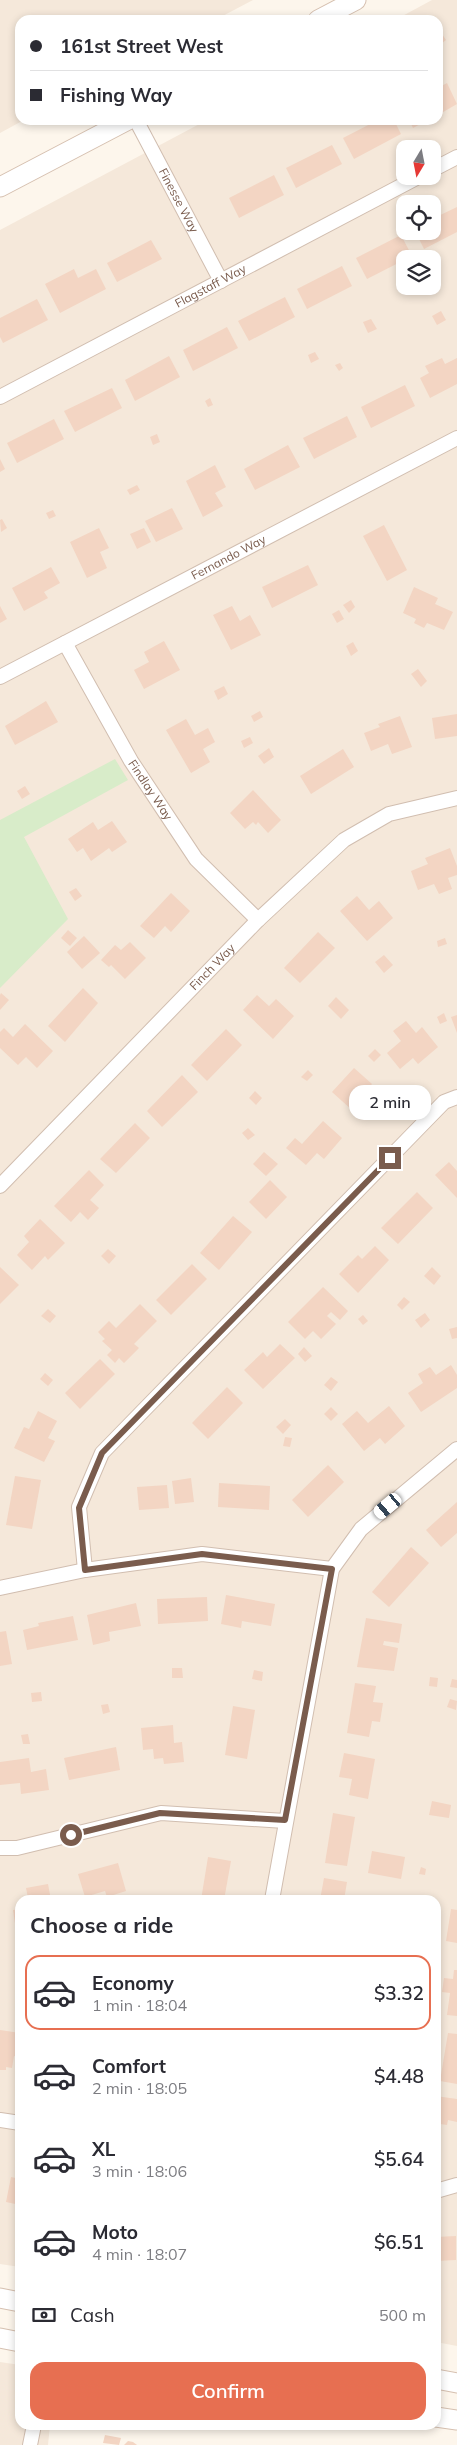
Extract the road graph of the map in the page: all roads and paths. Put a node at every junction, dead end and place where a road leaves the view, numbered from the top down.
1 (356, 0) edge
2 (328, 15) edge
3 (118, 125) edge
4 (139, 125) edge
5 (457, 157) edge
6 (441, 165) edge
7 (403, 185) edge
8 (0, 187) edge
9 (221, 281) junction
10 (0, 397) edge
11 (457, 438) edge
12 (65, 643) junction
13 (0, 677) edge
14 (457, 798) edge
15 (258, 920) junction
16 (457, 1098) edge
17 (0, 1186) edge
18 (457, 1449) edge
19 (332, 1569) junction
20 (85, 1570) junction
21 (0, 1588) edge
22 (285, 1820) junction
23 (0, 1848) edge
24 (273, 1895) edge
25 (0, 2120) edge
26 (15, 2122) edge
27 (457, 2185) edge
28 (441, 2190) edge
29 (0, 2298) edge
30 (15, 2301) edge
31 (0, 2338) edge
32 (15, 2341) edge
33 (441, 2380) edge
34 (457, 2382) edge
35 (441, 2417) edge
36 (457, 2420) edge
37 (33, 2430) edge
38 (30, 2445) edge

1 - 2 street
3 - 8 street
4 - 9 street, Finesse Way
5 - 6 street
7 - 9 street, Flagstaff Way
9 - 10 street, Flagstaff Way
11 - 12 street, Fernando Way
12 - 13 street, Fernando Way
12 - 15 street, Findlay Way
14 - 15 street, Finch Way
15 - 17 street, Finch Way
16 - 20 street
18 - 19 street
19 - 20 street
19 - 22 street
20 - 21 street
22 - 23 street
22 - 24 street
25 - 26 street
27 - 28 street
29 - 30 street
31 - 32 street
33 - 34 street
35 - 36 street
37 - 38 street

